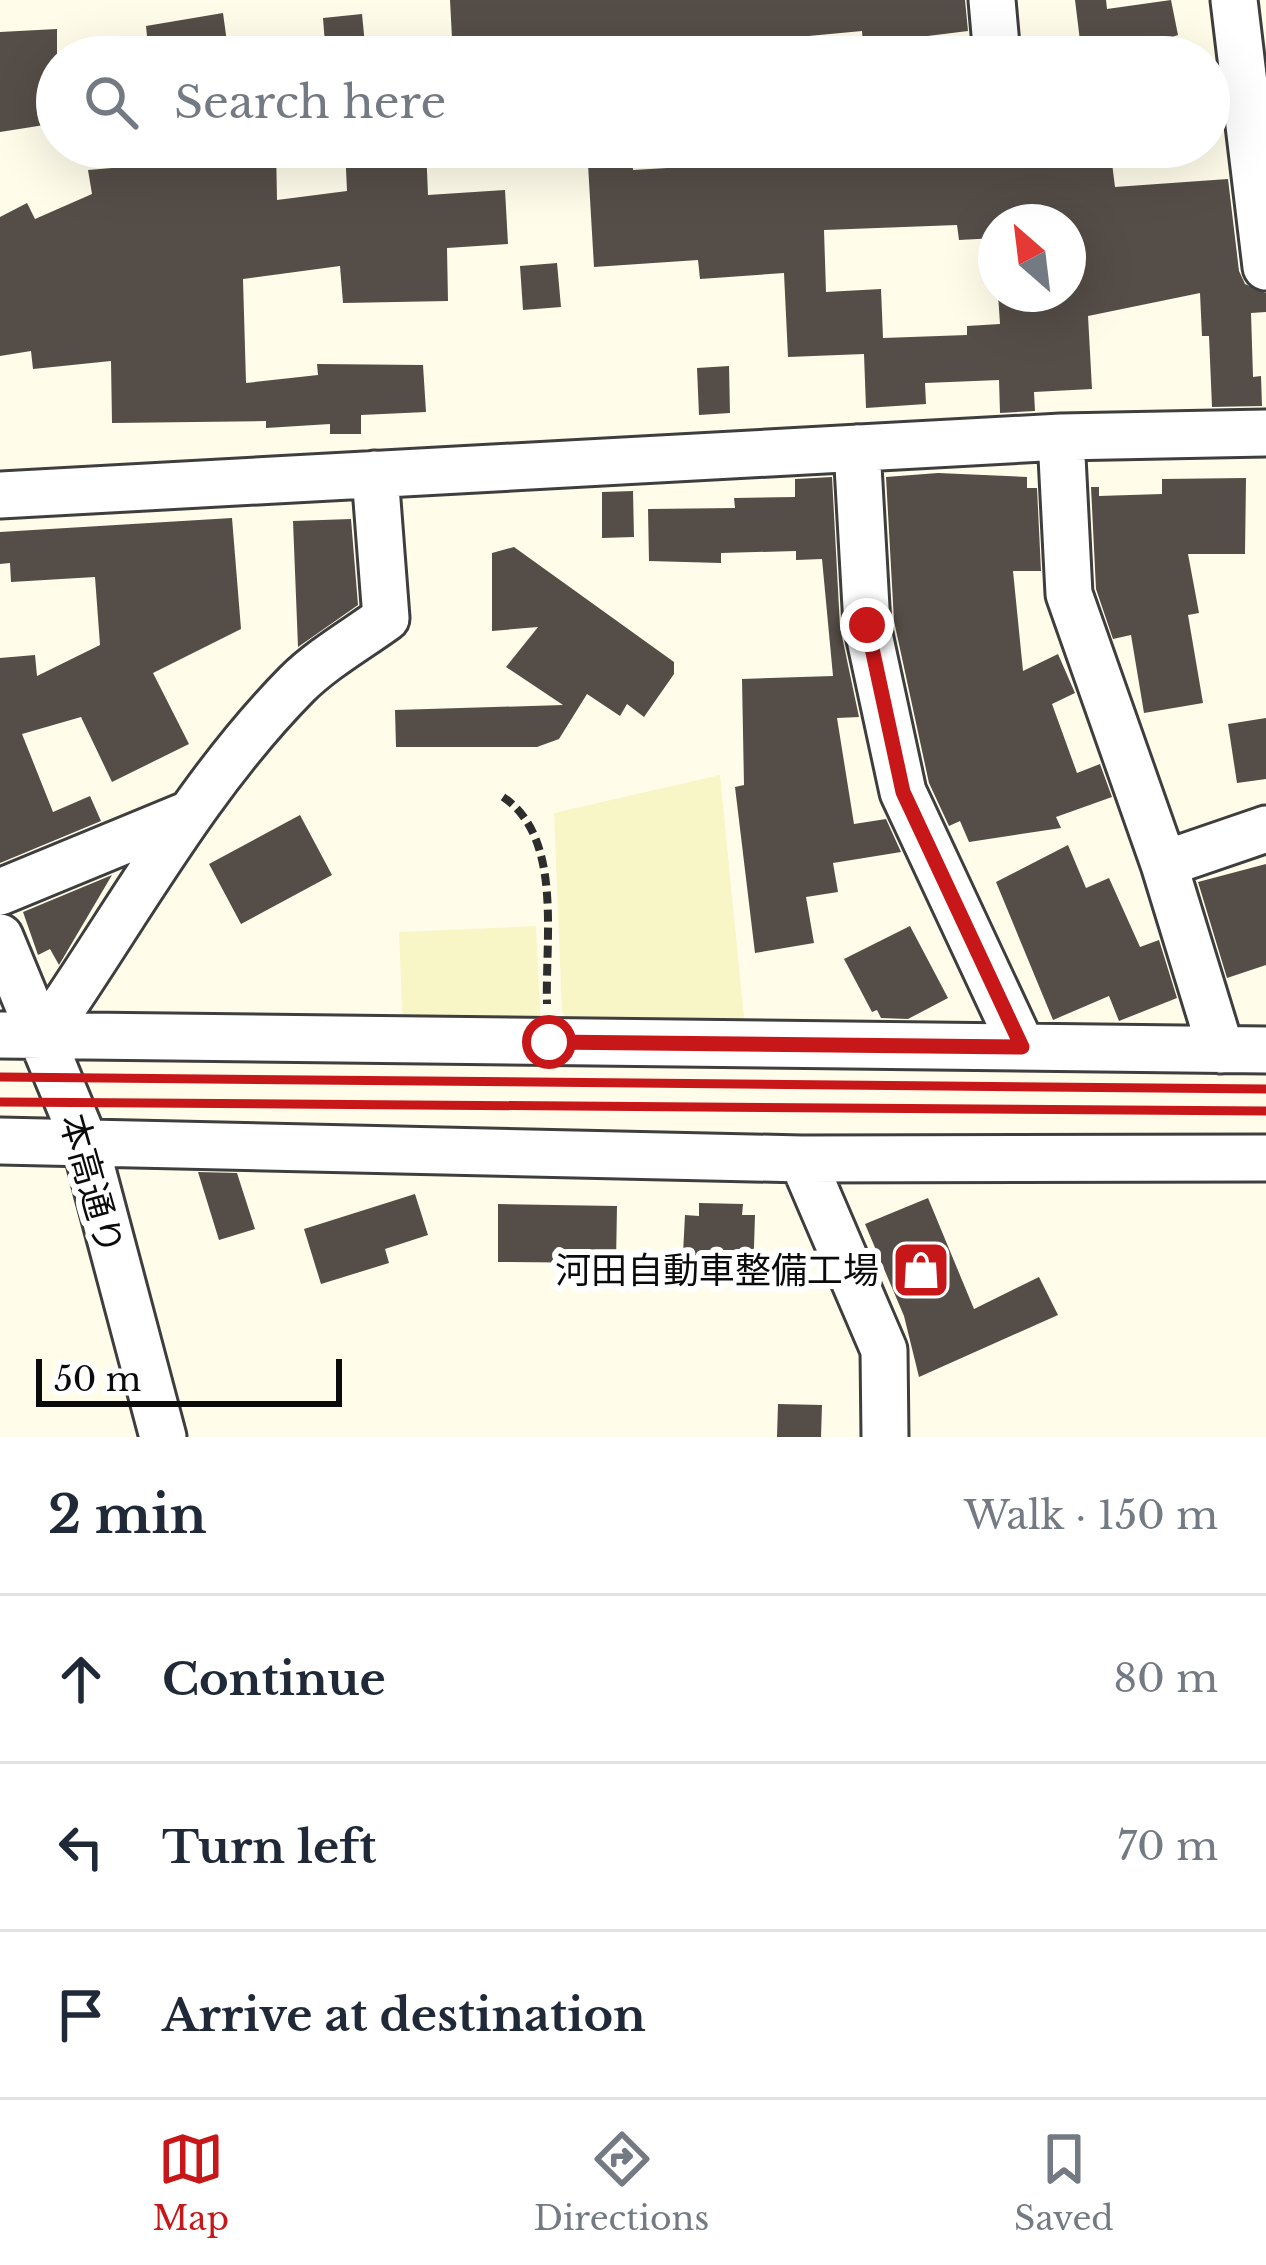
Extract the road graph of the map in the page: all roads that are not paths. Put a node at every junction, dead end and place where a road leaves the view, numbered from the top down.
1 (992, 0) edge
2 (1234, 0) edge
3 (995, 36) edge
4 (1265, 251) edge
5 (1266, 433) edge
6 (1060, 437) junction
7 (857, 448) junction
8 (375, 474) junction
9 (0, 495) edge
10 (189, 814) junction
11 (1266, 829) edge
12 (1165, 864) junction
13 (0, 892) edge
14 (0, 937) edge
15 (0, 992) edge
16 (22, 1035) edge
17 (1022, 1047) junction
18 (1244, 1050) edge
19 (0, 1142) edge
20 (85, 1143) junction
21 (802, 1159) junction
22 (1263, 1166) edge
23 (164, 1437) edge
24 (885, 1437) edge

1 - 3 street
2 - 4 street
5 - 6 street
6 - 7 street
6 - 12 street
7 - 8 street
7 - 17 street
8 - 9 street
8 - 10 street
10 - 13 street
10 - 16 street
11 - 12 street
12 - 18 street
14 - 16 street, 本高通り
15 - 16 street
16 - 17 street
16 - 20 street, 本高通り
17 - 18 street
19 - 20 street
20 - 21 street
20 - 23 street, 本高通り
21 - 22 street
21 - 24 street

